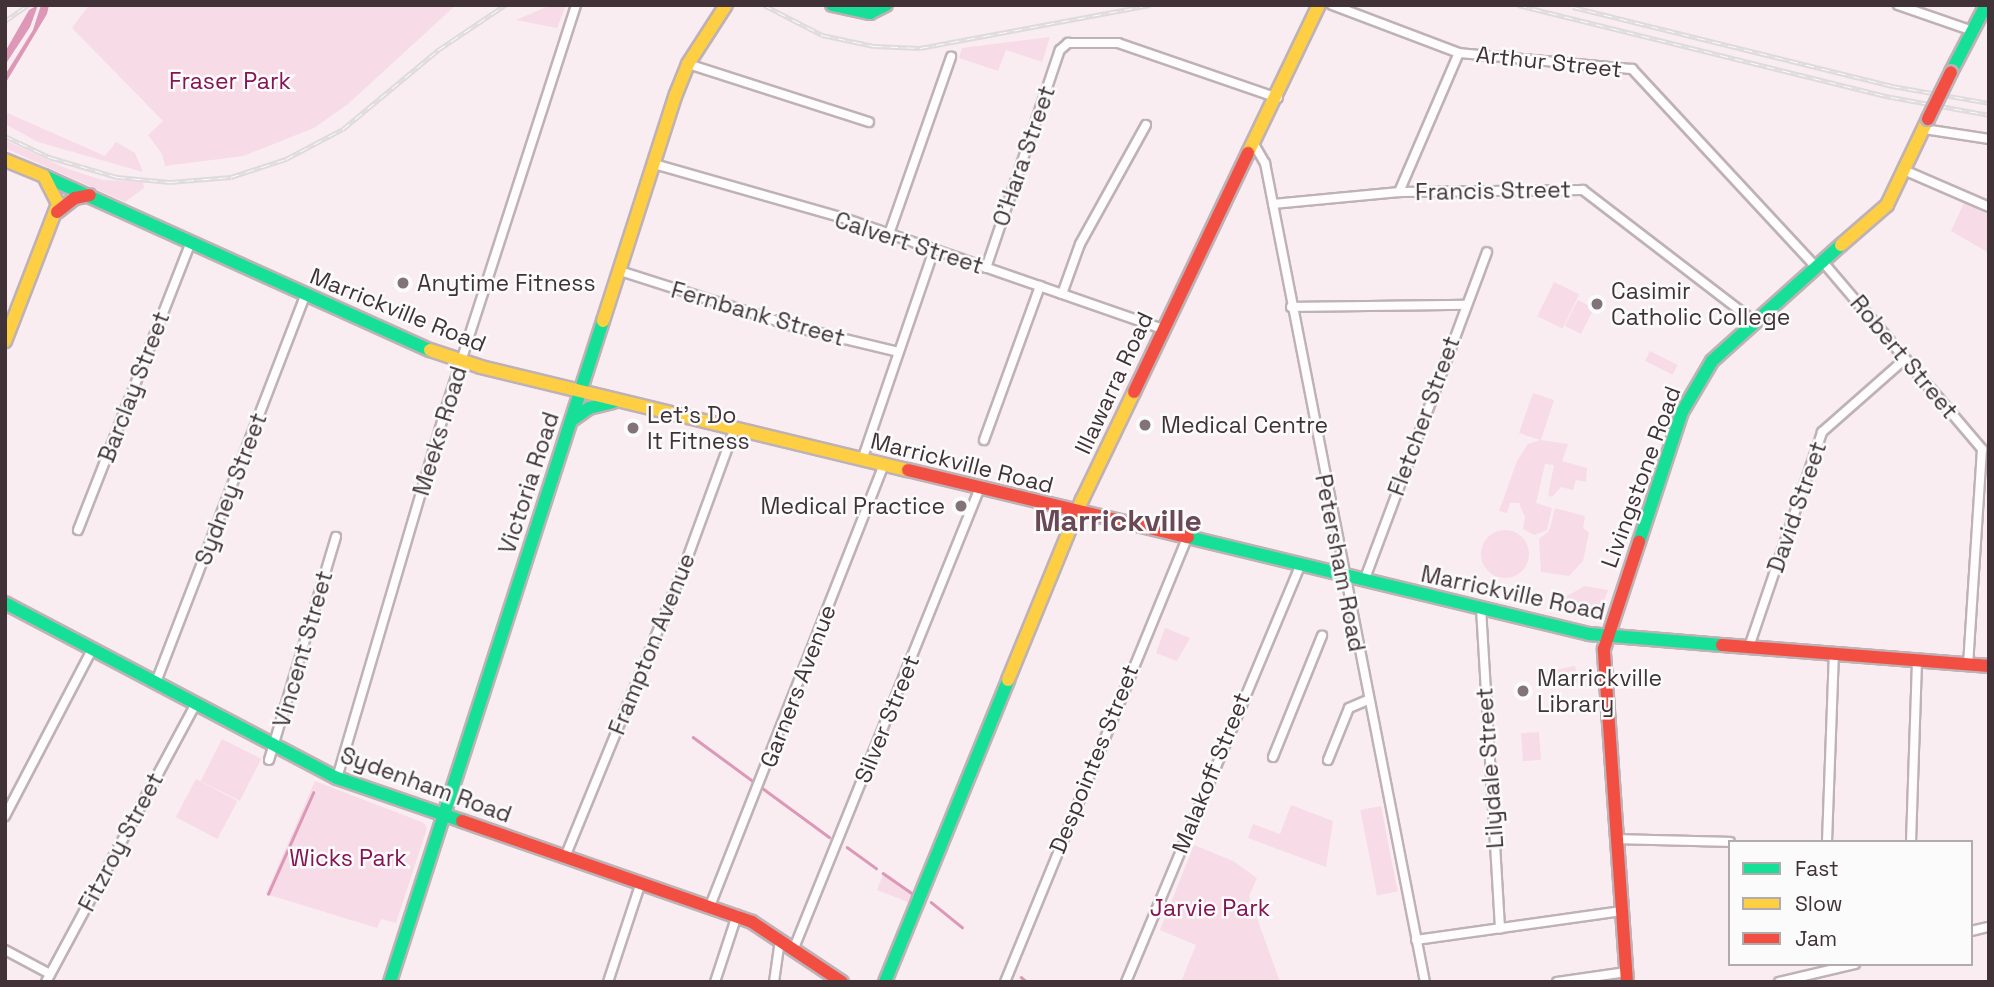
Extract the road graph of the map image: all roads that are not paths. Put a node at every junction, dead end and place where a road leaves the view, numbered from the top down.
1 (576, 5) edge
2 (726, 5) edge
3 (832, 5) edge
4 (886, 5) edge
5 (1319, 5) edge
6 (1332, 5) edge
7 (1898, 5) edge
8 (1986, 5) edge
9 (1973, 31) junction
10 (1459, 53) junction
11 (951, 57) dead end
12 (688, 64) junction
13 (1278, 98) junction
14 (869, 122) dead end
15 (1926, 124) junction
16 (1146, 125) dead end
17 (1989, 139) edge
18 (1255, 146) junction
19 (5, 160) edge
20 (653, 164) junction
21 (1906, 171) junction
22 (44, 176) junction
23 (1399, 192) junction
24 (90, 195) junction
25 (1273, 204) junction
26 (1989, 207) edge
27 (57, 212) junction
28 (889, 234) junction
29 (190, 244) junction
30 (934, 250) junction
31 (1487, 252) dead end
32 (1819, 264) junction
33 (986, 268) junction
34 (620, 271) junction
35 (1040, 286) junction
36 (1062, 294) junction
37 (305, 295) junction
38 (1465, 305) junction
39 (1291, 307) junction
40 (1754, 321) junction
41 (1162, 329) junction
42 (5, 341) edge
43 (898, 352) junction
44 (1905, 359) junction
45 (462, 362) junction
46 (580, 391) junction
47 (624, 402) junction
48 (572, 420) junction
49 (735, 428) junction
50 (984, 440) dead end
51 (862, 460) junction
52 (1986, 464) edge
53 (884, 465) junction
54 (979, 489) junction
55 (1077, 512) junction
56 (78, 530) dead end
57 (336, 537) dead end
58 (1187, 539) junction
59 (1300, 566) junction
60 (1343, 576) junction
61 (1364, 581) junction
62 (5, 603) edge
63 (1481, 608) junction
64 (1606, 635) junction
65 (1322, 636) dead end
66 (93, 648) junction
67 (1749, 648) junction
68 (1833, 655) junction
69 (1917, 662) junction
70 (1968, 664) junction
71 (1989, 666) edge
72 (156, 682) junction
73 (1368, 700) junction
74 (196, 703) junction
75 (275, 745) junction
76 (1273, 757) dead end
77 (269, 760) dead end
78 (1328, 761) dead end
79 (337, 778) junction
80 (443, 814) junction
81 (5, 816) edge
82 (1617, 839) junction
83 (1827, 840) edge
84 (1911, 840) edge
85 (1728, 842) edge
86 (565, 857) junction
87 (641, 882) junction
88 (710, 906) junction
89 (1622, 911) junction
90 (737, 915) junction
91 (1500, 928) junction
92 (779, 938) junction
93 (1416, 940) junction
94 (5, 950) edge
95 (797, 951) junction
96 (779, 966) junction
97 (1822, 968) edge
98 (1627, 977) edge
99 (48, 978) edge
100 (1128, 981) edge
101 (390, 982) edge
102 (608, 982) edge
103 (715, 982) edge
104 (774, 982) edge
105 (842, 982) edge
106 (885, 982) edge
107 (1004, 982) edge
108 (1425, 982) edge
109 (1557, 982) edge
110 (1779, 982) edge

1 - 45 street, Meeks Road
2 - 12 main road, Victoria Road
3 - 4 main road
5 - 13 main road, Illawarra Road
6 - 10 street, Arthur Street
7 - 9 street
8 - 9 main road, Livingstone Road
9 - 15 main road, Livingstone Road, bridge
10 - 23 street
10 - 32 street, Arthur Street
11 - 28 street
12 - 14 street
12 - 20 main road, Victoria Road
13 - 18 main road, Illawarra Road
13 - 33 street, O'Hara Street
15 - 17 street
15 - 21 main road, Livingstone Road
16 - 36 street
18 - 25 street, Petersham Road
18 - 41 main road, Illawarra Road
19 - 22 main road, Marrickville Road
20 - 28 street, Calvert Street
20 - 34 main road, Victoria Road
21 - 26 street
21 - 32 main road, Livingstone Road
22 - 24 main road, Marrickville Road
22 - 27 main road
23 - 25 street, Francis Street
23 - 40 street, Francis Street
24 - 27 main road
24 - 29 main road, Marrickville Road
25 - 39 street, Petersham Road
27 - 42 main road
28 - 30 street, Calvert Street
29 - 37 main road, Marrickville Road
29 - 56 street, Barclay Street
30 - 33 street, Calvert Street
30 - 43 street
31 - 38 street, Fletcher Street
32 - 40 main road, Livingstone Road
32 - 44 street, Robert Street
33 - 35 street, Calvert Street
34 - 43 street, Fernbank Street
34 - 46 main road, Victoria Road
35 - 36 street, Calvert Street
35 - 50 street
36 - 41 street, Calvert Street
37 - 45 main road, Marrickville Road
37 - 72 street, Sydney Street
38 - 39 street
38 - 61 street, Fletcher Street
39 - 60 street, Petersham Road
40 - 64 main road, Livingstone Road
41 - 55 main road, Illawarra Road
43 - 51 street
44 - 52 street, Robert Street
44 - 67 street, David Street
45 - 46 main road, Marrickville Road
45 - 79 street, Meeks Road
46 - 47 main road, Marrickville Road
46 - 48 main road, Victoria Road
47 - 48 main road
47 - 49 main road, Marrickville Road
48 - 80 main road, Victoria Road
49 - 51 main road, Marrickville Road
49 - 86 street, Frampton Avenue
51 - 53 main road, Marrickville Road
52 - 70 street, Robert Street
53 - 54 main road, Marrickville Road
53 - 88 street, Garners Avenue
54 - 55 main road, Marrickville Road
54 - 95 street, Silver Street
55 - 58 main road, Marrickville Road
55 - 106 main road, Illawarra Road
57 - 75 street, Vincent Street
58 - 59 main road, Marrickville Road
58 - 107 street, Despointes Street
59 - 60 main road, Marrickville Road
59 - 100 street, Malakoff Street
60 - 61 main road, Marrickville Road
60 - 73 street, Petersham Road
61 - 63 main road, Marrickville Road
62 - 66 main road, Sydenham Road
63 - 64 main road, Marrickville Road
63 - 91 street, Lilydale Street
64 - 67 main road, Marrickville Road
64 - 82 main road, Livingstone Road
65 - 76 street
66 - 72 main road, Sydenham Road
66 - 81 street
67 - 68 main road, Marrickville Road
68 - 69 main road, Marrickville Road
68 - 83 street
69 - 70 main road, Marrickville Road
69 - 84 street
70 - 71 main road, Marrickville Road
72 - 74 main road, Sydenham Road
73 - 78 street
73 - 93 street, Petersham Road
74 - 75 main road, Sydenham Road
74 - 99 street, Fitzroy Street
75 - 77 street, Vincent Street
75 - 79 main road, Sydenham Road
79 - 80 main road, Sydenham Road
80 - 86 main road, Sydenham Road
80 - 101 main road, Victoria Road
82 - 85 street
82 - 89 main road, Livingstone Road
86 - 87 main road, Sydenham Road
87 - 88 main road, Sydenham Road
87 - 102 street
88 - 90 main road, Sydenham Road
89 - 91 street
89 - 98 main road, Livingstone Road
90 - 92 main road, Sydenham Road
90 - 103 street
91 - 93 street
92 - 95 main road, Sydenham Road
92 - 96 street
93 - 108 street, Petersham Road
94 - 99 street
95 - 96 street
95 - 105 main road, Sydenham Road
96 - 104 street
97 - 110 street
98 - 109 street

